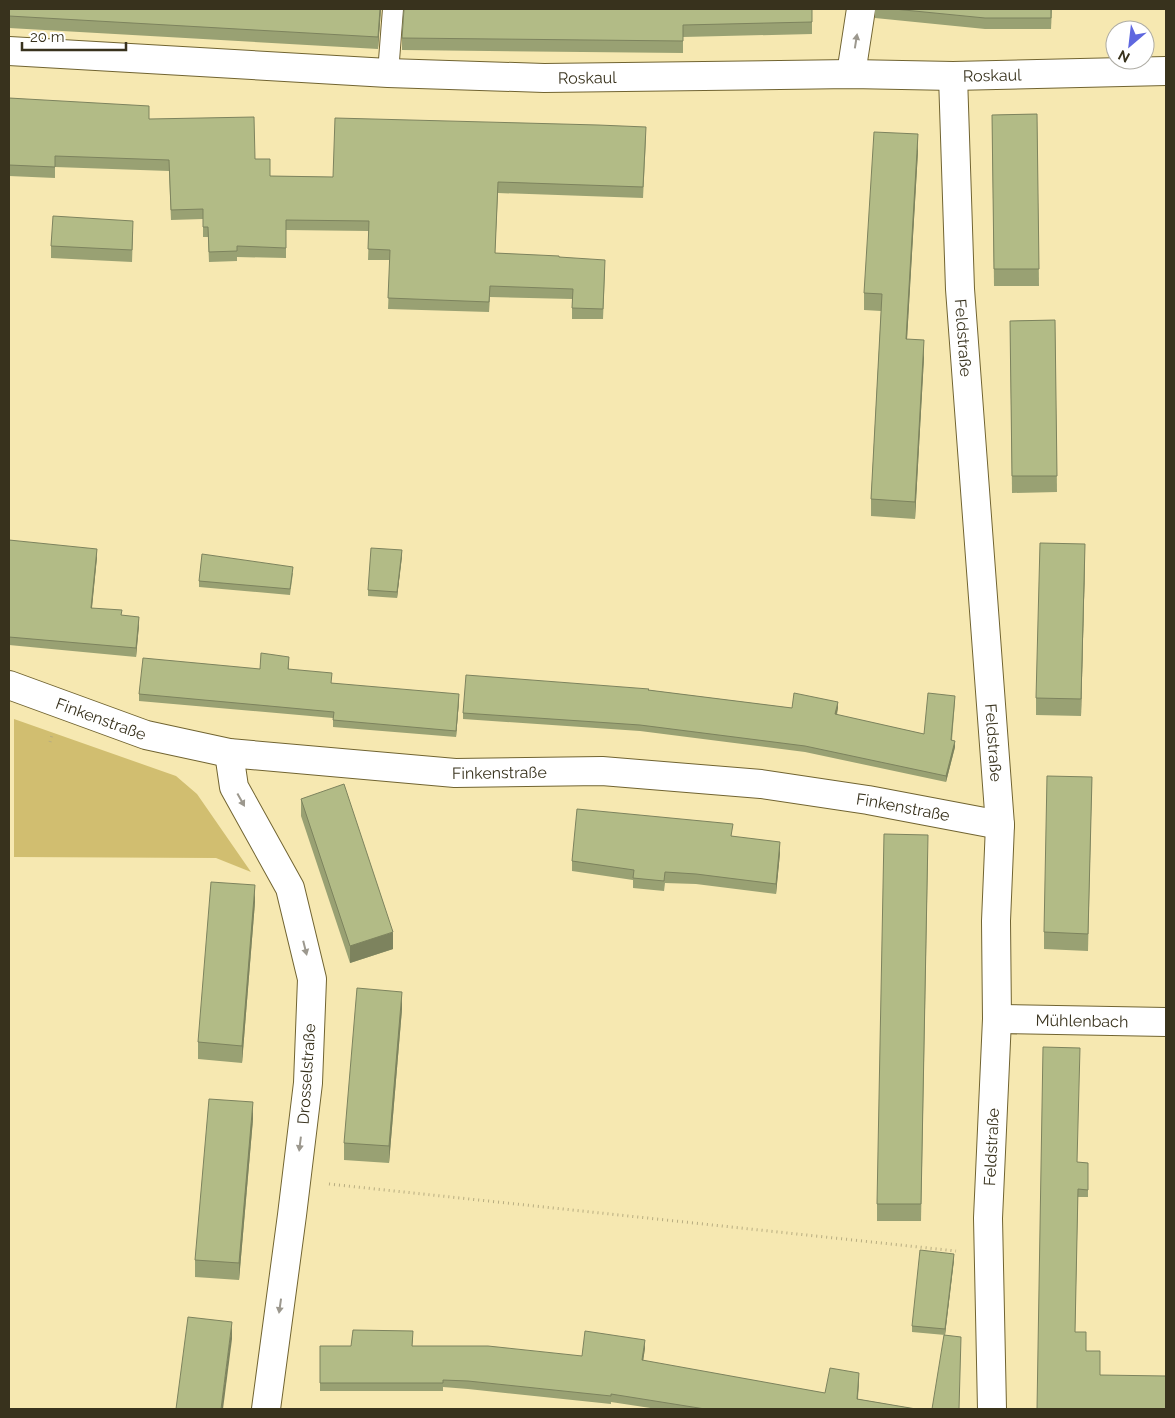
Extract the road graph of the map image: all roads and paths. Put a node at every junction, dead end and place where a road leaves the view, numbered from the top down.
1 (393, 9) edge
2 (861, 9) edge
3 (9, 50) edge
4 (1166, 71) edge
5 (388, 73) junction
6 (851, 74) junction
7 (953, 76) junction
8 (9, 685) edge
9 (230, 753) junction
10 (1000, 825) junction
11 (997, 1019) junction
12 (1166, 1022) edge
13 (296, 1181) junction
14 (989, 1255) junction
15 (266, 1409) edge
16 (992, 1409) edge

1 - 5 lane
6 -> 2 street
3 - 5 street, Roskaul
4 - 7 street, Roskaul
5 - 6 street, Roskaul
6 - 7 street, Roskaul
7 - 10 street, Feldstraße
8 - 9 street, Finkenstraße
9 - 10 street, Finkenstraße
9 -> 13 street, Drosselstraße
10 - 11 street, Feldstraße
11 - 12 street, Mühlenbach
11 - 14 street, Feldstraße
13 - 14 path
13 -> 15 street, Drosselstraße
14 - 16 street, Feldstraße

